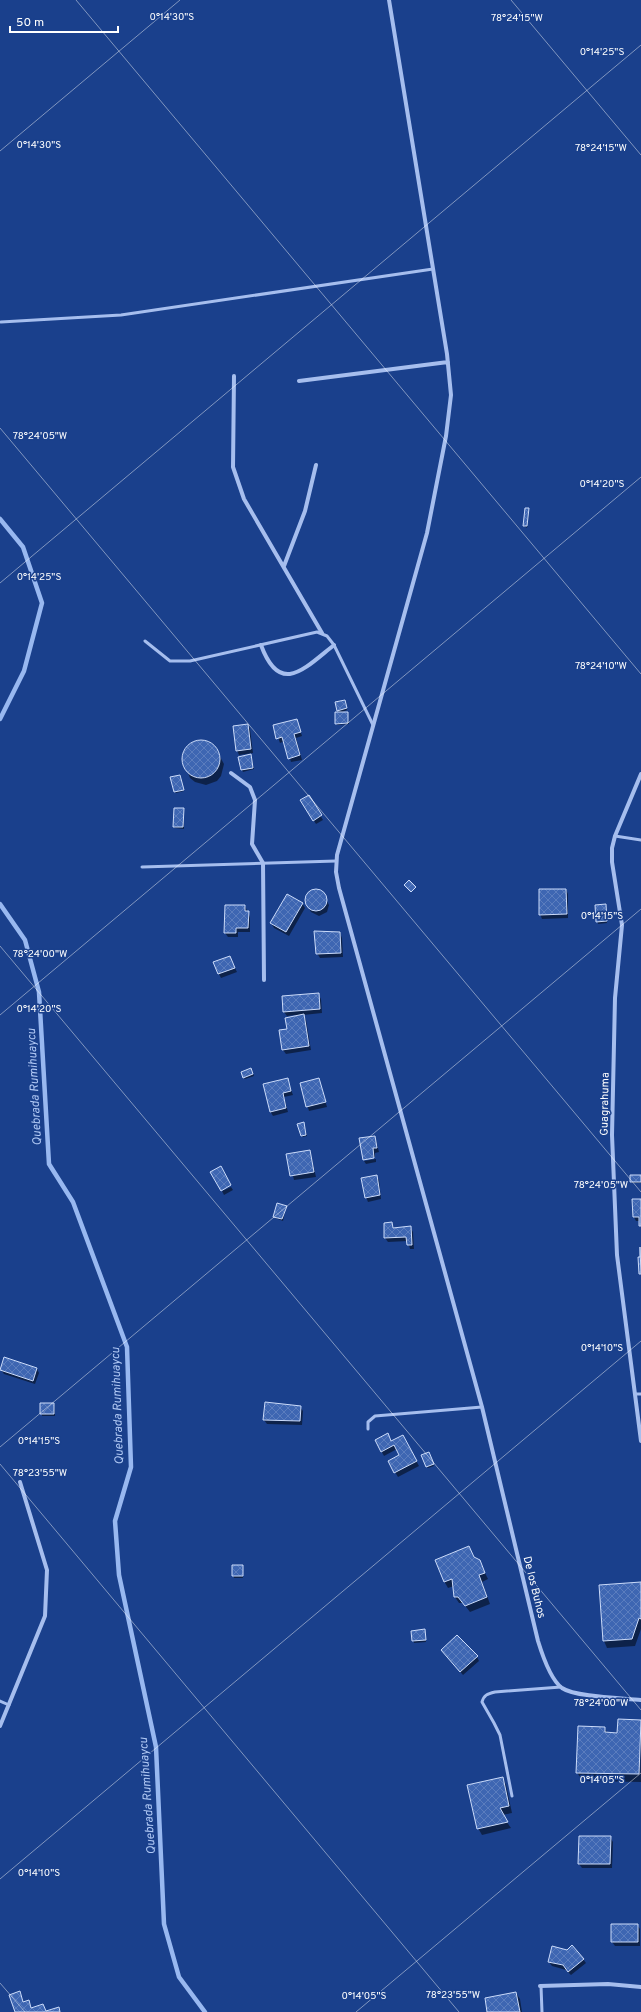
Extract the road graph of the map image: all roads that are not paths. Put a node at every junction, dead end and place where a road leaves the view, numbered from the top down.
1 (389, 0) edge
2 (433, 269) junction
3 (1, 322) edge
4 (448, 362) junction
5 (234, 376) dead end
6 (299, 381) dead end
7 (316, 465) dead end
8 (284, 566) junction
9 (322, 633) junction
10 (145, 641) dead end
11 (261, 645) junction
12 (334, 645) junction
13 (373, 725) junction
14 (230, 773) dead end
15 (641, 774) edge
16 (615, 836) junction
17 (641, 840) edge
18 (336, 861) junction
19 (264, 863) junction
20 (142, 867) dead end
21 (264, 980) dead end
22 (636, 1394) junction
23 (641, 1394) edge
24 (482, 1407) junction
25 (368, 1429) dead end
26 (641, 1441) edge
27 (20, 1482) dead end
28 (561, 1687) junction
29 (641, 1700) edge
30 (0, 1701) edge
31 (9, 1705) junction
32 (0, 1726) edge
33 (512, 1796) dead end
34 (540, 1986) joint
35 (641, 1987) edge
36 (542, 2012) edge

1 - 2 street
2 - 3 lane
2 - 4 street
4 - 6 street
4 - 13 street
5 - 8 street
7 - 8 street
8 - 9 street
9 - 11 lane
9 - 12 lane
10 - 11 lane
11 - 12 street
12 - 13 lane
13 - 18 street
14 - 19 street
15 - 16 street, Guagrahuma
16 - 17 lane
16 - 22 street, Guagrahuma
18 - 19 lane
18 - 24 street, De los Buhos
19 - 20 lane
19 - 21 street
22 - 23 lane
22 - 26 street, Guagrahuma
24 - 25 lane
24 - 28 street, De los Buhos
27 - 31 street
28 - 29 street
28 - 33 lane
30 - 31 lane
31 - 32 street
34 - 35 street
34 - 36 lane

